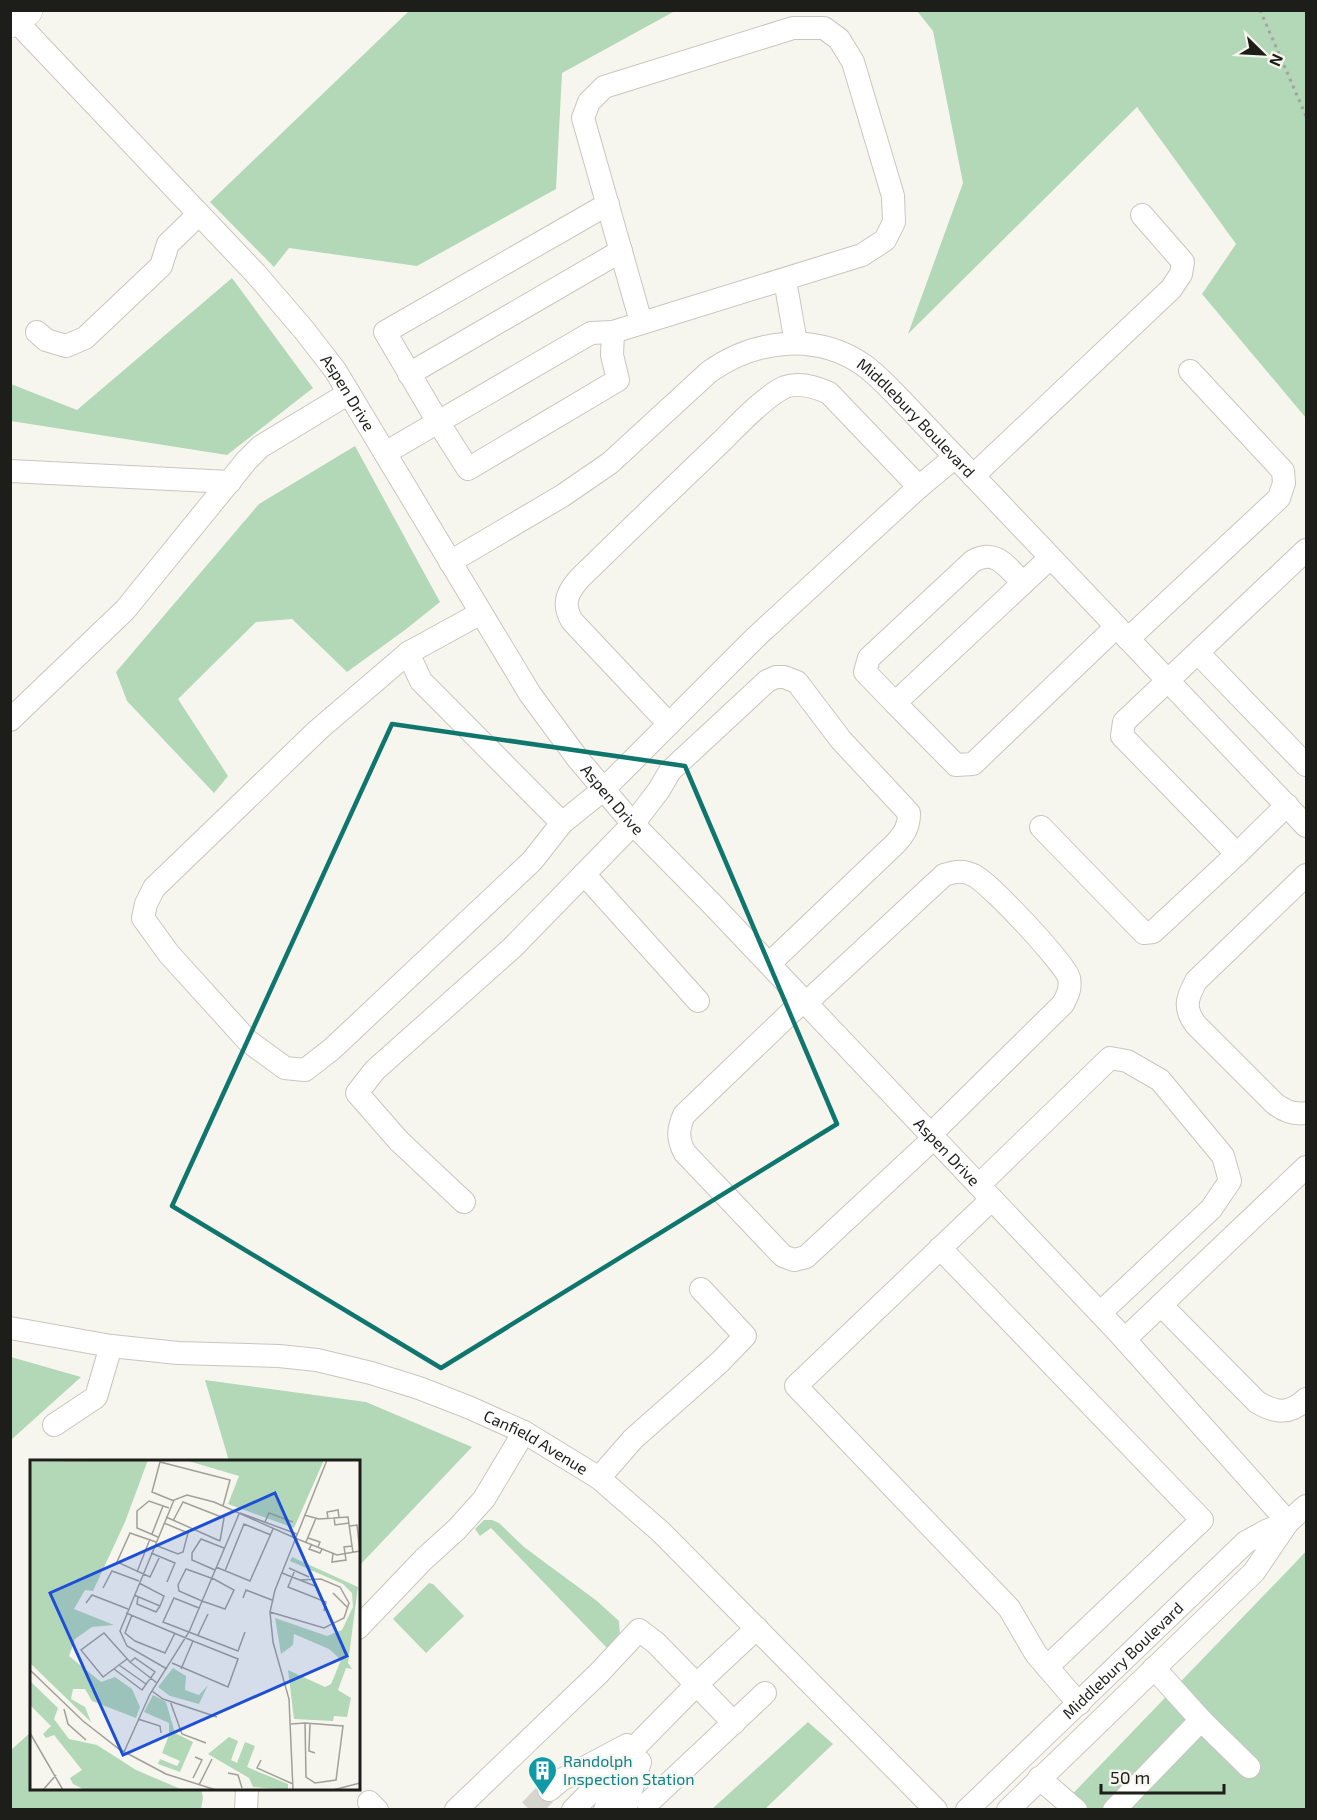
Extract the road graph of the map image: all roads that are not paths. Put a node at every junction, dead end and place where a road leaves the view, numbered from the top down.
1 (17, 17) edge
2 (608, 204) junction
3 (198, 215) junction
4 (1142, 215) dead end
5 (621, 252) junction
6 (785, 280) junction
7 (641, 322) junction
8 (37, 332) dead end
9 (613, 332) junction
10 (796, 343) junction
11 (1190, 370) dead end
12 (409, 374) junction
13 (349, 393) junction
14 (438, 422) junction
15 (385, 453) junction
16 (955, 457) junction
17 (10, 471) edge
18 (973, 476) junction
19 (230, 482) junction
20 (919, 487) junction
21 (1306, 550) edge
22 (1050, 558) junction
23 (450, 562) junction
24 (1023, 583) junction
25 (481, 612) junction
26 (1122, 633) junction
27 (408, 652) junction
28 (1199, 654) junction
29 (1169, 681) junction
30 (895, 703) junction
31 (10, 720) edge
32 (669, 724) junction
33 (1306, 765) edge
34 (604, 789) junction
35 (1287, 805) junction
36 (562, 823) junction
37 (633, 824) junction
38 (1306, 826) edge
39 (1041, 827) dead end
40 (1237, 854) junction
41 (584, 874) junction
42 (1306, 875) edge
43 (769, 964) junction
44 (698, 1001) dead end
45 (805, 1001) junction
46 (1306, 1113) edge
47 (933, 1136) junction
48 (1306, 1167) edge
49 (985, 1192) junction
50 (464, 1202) dead end
51 (940, 1248) junction
52 (701, 1289) dead end
53 (1161, 1305) junction
54 (1100, 1313) junction
55 (10, 1328) edge
56 (1125, 1339) junction
57 (111, 1346) junction
58 (1306, 1400) edge
59 (54, 1425) dead end
60 (524, 1432) junction
61 (599, 1479) junction
62 (1306, 1506) edge
63 (1288, 1522) junction
64 (360, 1626) edge
65 (757, 1628) junction
66 (1047, 1667) junction
67 (1154, 1668) junction
68 (697, 1683) junction
69 (765, 1693) dead end
70 (1079, 1704) junction
71 (1201, 1720) junction
72 (734, 1723) junction
73 (649, 1733) junction
74 (1249, 1767) dead end
75 (1039, 1778) junction
76 (247, 1790) edge
77 (560, 1801) tunnel mouth
78 (648, 1803) dead end
79 (246, 1809) edge
80 (456, 1809) edge
81 (595, 1809) edge
82 (604, 1809) edge
83 (615, 1809) edge
84 (625, 1809) edge
85 (936, 1809) edge
86 (967, 1809) edge
87 (1008, 1809) edge
88 (1076, 1809) edge
89 (1114, 1809) edge

1 - 3 street, Aspen Drive
2 - 5 street
2 - 6 street
2 - 12 street
3 - 8 street
3 - 13 street, Aspen Drive
4 - 18 street
5 - 7 street
5 - 12 street
6 - 7 street
6 - 10 street
7 - 9 street
9 - 14 street
9 - 14 street
10 - 16 street, Middlebury Boulevard
10 - 23 street, Middlebury Boulevard
11 - 26 street
12 - 14 street
13 - 15 street, Aspen Drive
13 - 19 street
14 - 15 street
15 - 23 street, Aspen Drive
16 - 18 street, Middlebury Boulevard
16 - 20 street
17 - 19 street
18 - 22 street, Middlebury Boulevard
19 - 31 street
20 - 32 street
20 - 32 street
21 - 28 street
22 - 24 street
22 - 26 street, Middlebury Boulevard
23 - 25 street, Aspen Drive
24 - 30 street
24 - 30 street
25 - 27 street
25 - 34 street, Aspen Drive
26 - 29 street, Middlebury Boulevard
26 - 30 street
27 - 36 street
27 - 36 street
28 - 29 street
28 - 33 street
29 - 35 street, Middlebury Boulevard
29 - 40 street
32 - 34 street
34 - 36 street
34 - 37 street, Aspen Drive
35 - 38 street, Middlebury Boulevard
35 - 40 street
37 - 41 street
37 - 43 street, Aspen Drive
37 - 43 street
39 - 40 street
41 - 44 street
41 - 50 street
42 - 46 street
43 - 45 street, Aspen Drive
45 - 47 street, Aspen Drive
45 - 47 street
45 - 47 street
47 - 49 street, Aspen Drive
48 - 53 street
49 - 51 street
49 - 54 street, Aspen Drive
49 - 54 street
51 - 66 street
51 - 66 street
52 - 61 street
53 - 56 street
53 - 58 street
54 - 56 street, Aspen Drive
55 - 57 street, Canfield Avenue
56 - 63 street, Aspen Drive
57 - 59 street
57 - 60 street, Canfield Avenue
60 - 61 street, Canfield Avenue
60 - 64 street
61 - 65 street, Canfield Avenue
62 - 63 street, Middlebury Boulevard
63 - 67 street, Middlebury Boulevard
63 - 70 street, Middlebury Boulevard
65 - 68 street
65 - 85 street, Canfield Avenue
66 - 70 street
67 - 71 street
67 - 75 street, Middlebury Boulevard
68 - 72 street
68 - 73 street
68 - 80 street
69 - 72 street
70 - 86 street, Middlebury Boulevard
71 - 74 street
71 - 89 street
72 - 78 street
73 - 77 street
73 - 81 street
73 - 82 street
73 - 83 street
73 - 84 street
75 - 87 street, Middlebury Boulevard
75 - 88 street
76 - 79 street

